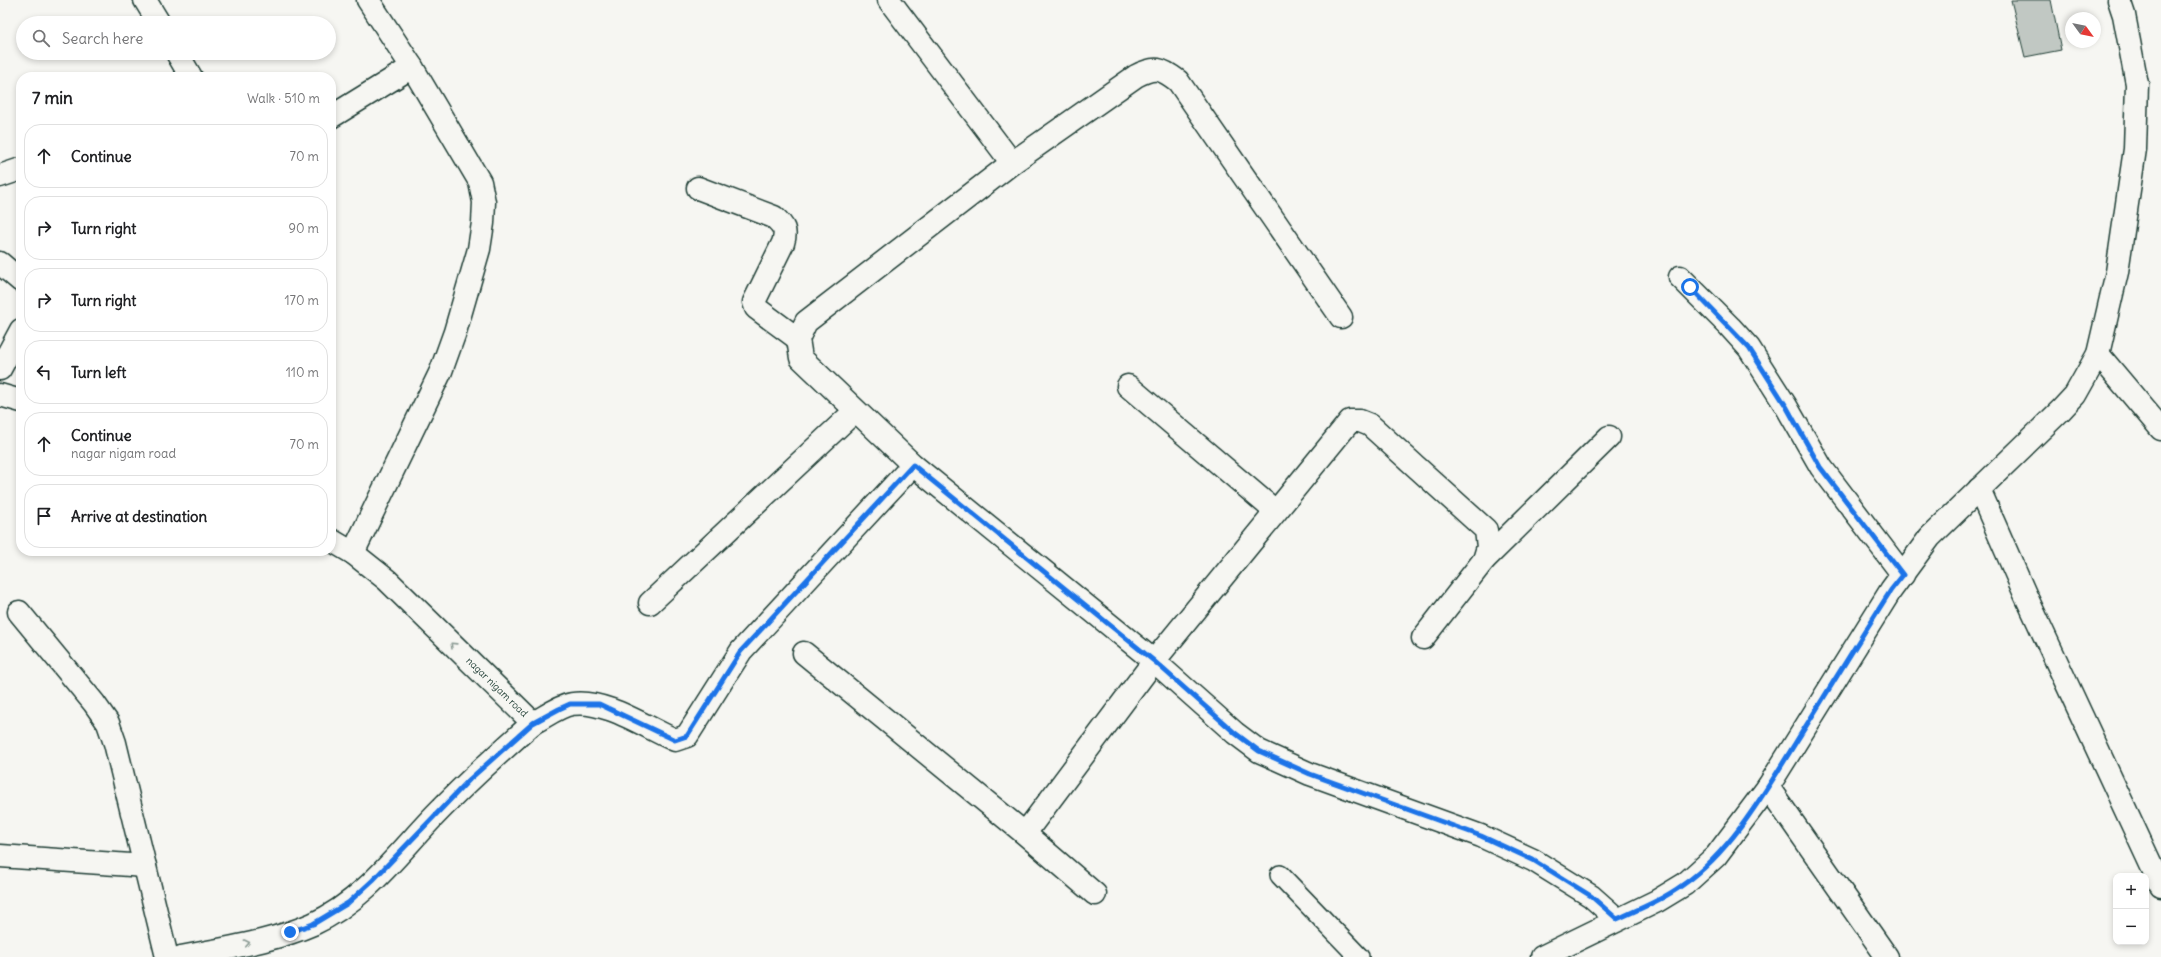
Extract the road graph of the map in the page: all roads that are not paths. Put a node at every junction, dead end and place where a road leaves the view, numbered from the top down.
1 (145, 0) edge
2 (368, 0) edge
3 (2119, 0) edge
4 (896, 2) edge
5 (155, 16) edge
6 (181, 60) edge
7 (412, 67) junction
8 (188, 72) edge
9 (336, 114) edge
10 (1012, 163) junction
11 (16, 170) edge
12 (0, 176) edge
13 (698, 188) dead end
14 (0, 263) edge
15 (16, 277) edge
16 (1680, 277) dead end
17 (1341, 317) dead end
18 (16, 339) edge
19 (798, 339) junction
20 (2098, 354) junction
21 (0, 369) edge
22 (1128, 386) dead end
23 (0, 394) edge
24 (16, 399) edge
25 (855, 411) junction
26 (2161, 429) edge
27 (1609, 437) dead end
28 (913, 465) junction
29 (1979, 489) junction
30 (1275, 511) junction
31 (336, 543) edge
32 (353, 553) junction
33 (1484, 560) junction
34 (1903, 575) junction
35 (650, 603) dead end
36 (19, 612) dead end
37 (1423, 638) dead end
38 (804, 653) dead end
39 (1154, 661) junction
40 (533, 723) junction
41 (1768, 787) junction
42 (1024, 832) junction
43 (0, 856) edge
44 (145, 866) junction
45 (1280, 875) dead end
46 (2161, 886) edge
47 (1095, 894) dead end
48 (1617, 919) junction
49 (167, 957) edge
50 (181, 957) edge
51 (1359, 957) edge
52 (1542, 957) edge
53 (1887, 957) edge

1 - 5 street
2 - 7 street
3 - 20 street
4 - 10 street
6 - 8 street
7 - 9 street
7 - 32 street
10 - 17 street
10 - 19 street
11 - 12 street
13 - 19 street
14 - 15 street
16 - 34 street
18 - 21 street
19 - 25 street
20 - 26 street
20 - 29 street
22 - 30 street
23 - 24 street
25 - 28 street
25 - 35 street
27 - 33 street
28 - 39 street
28 - 40 street
29 - 34 street
29 - 46 street
30 - 33 street
30 - 39 street
31 - 32 street, nagar nigam road
40 -> 32 street, nagar nigam road
33 - 37 street
34 - 41 street
36 - 44 street
38 - 42 street
39 - 42 street
39 - 48 street
50 -> 40 street, nagar nigam road
41 - 48 street
41 - 53 street
42 - 47 street
43 - 44 street
44 - 49 street
45 - 51 lane
48 - 52 street

